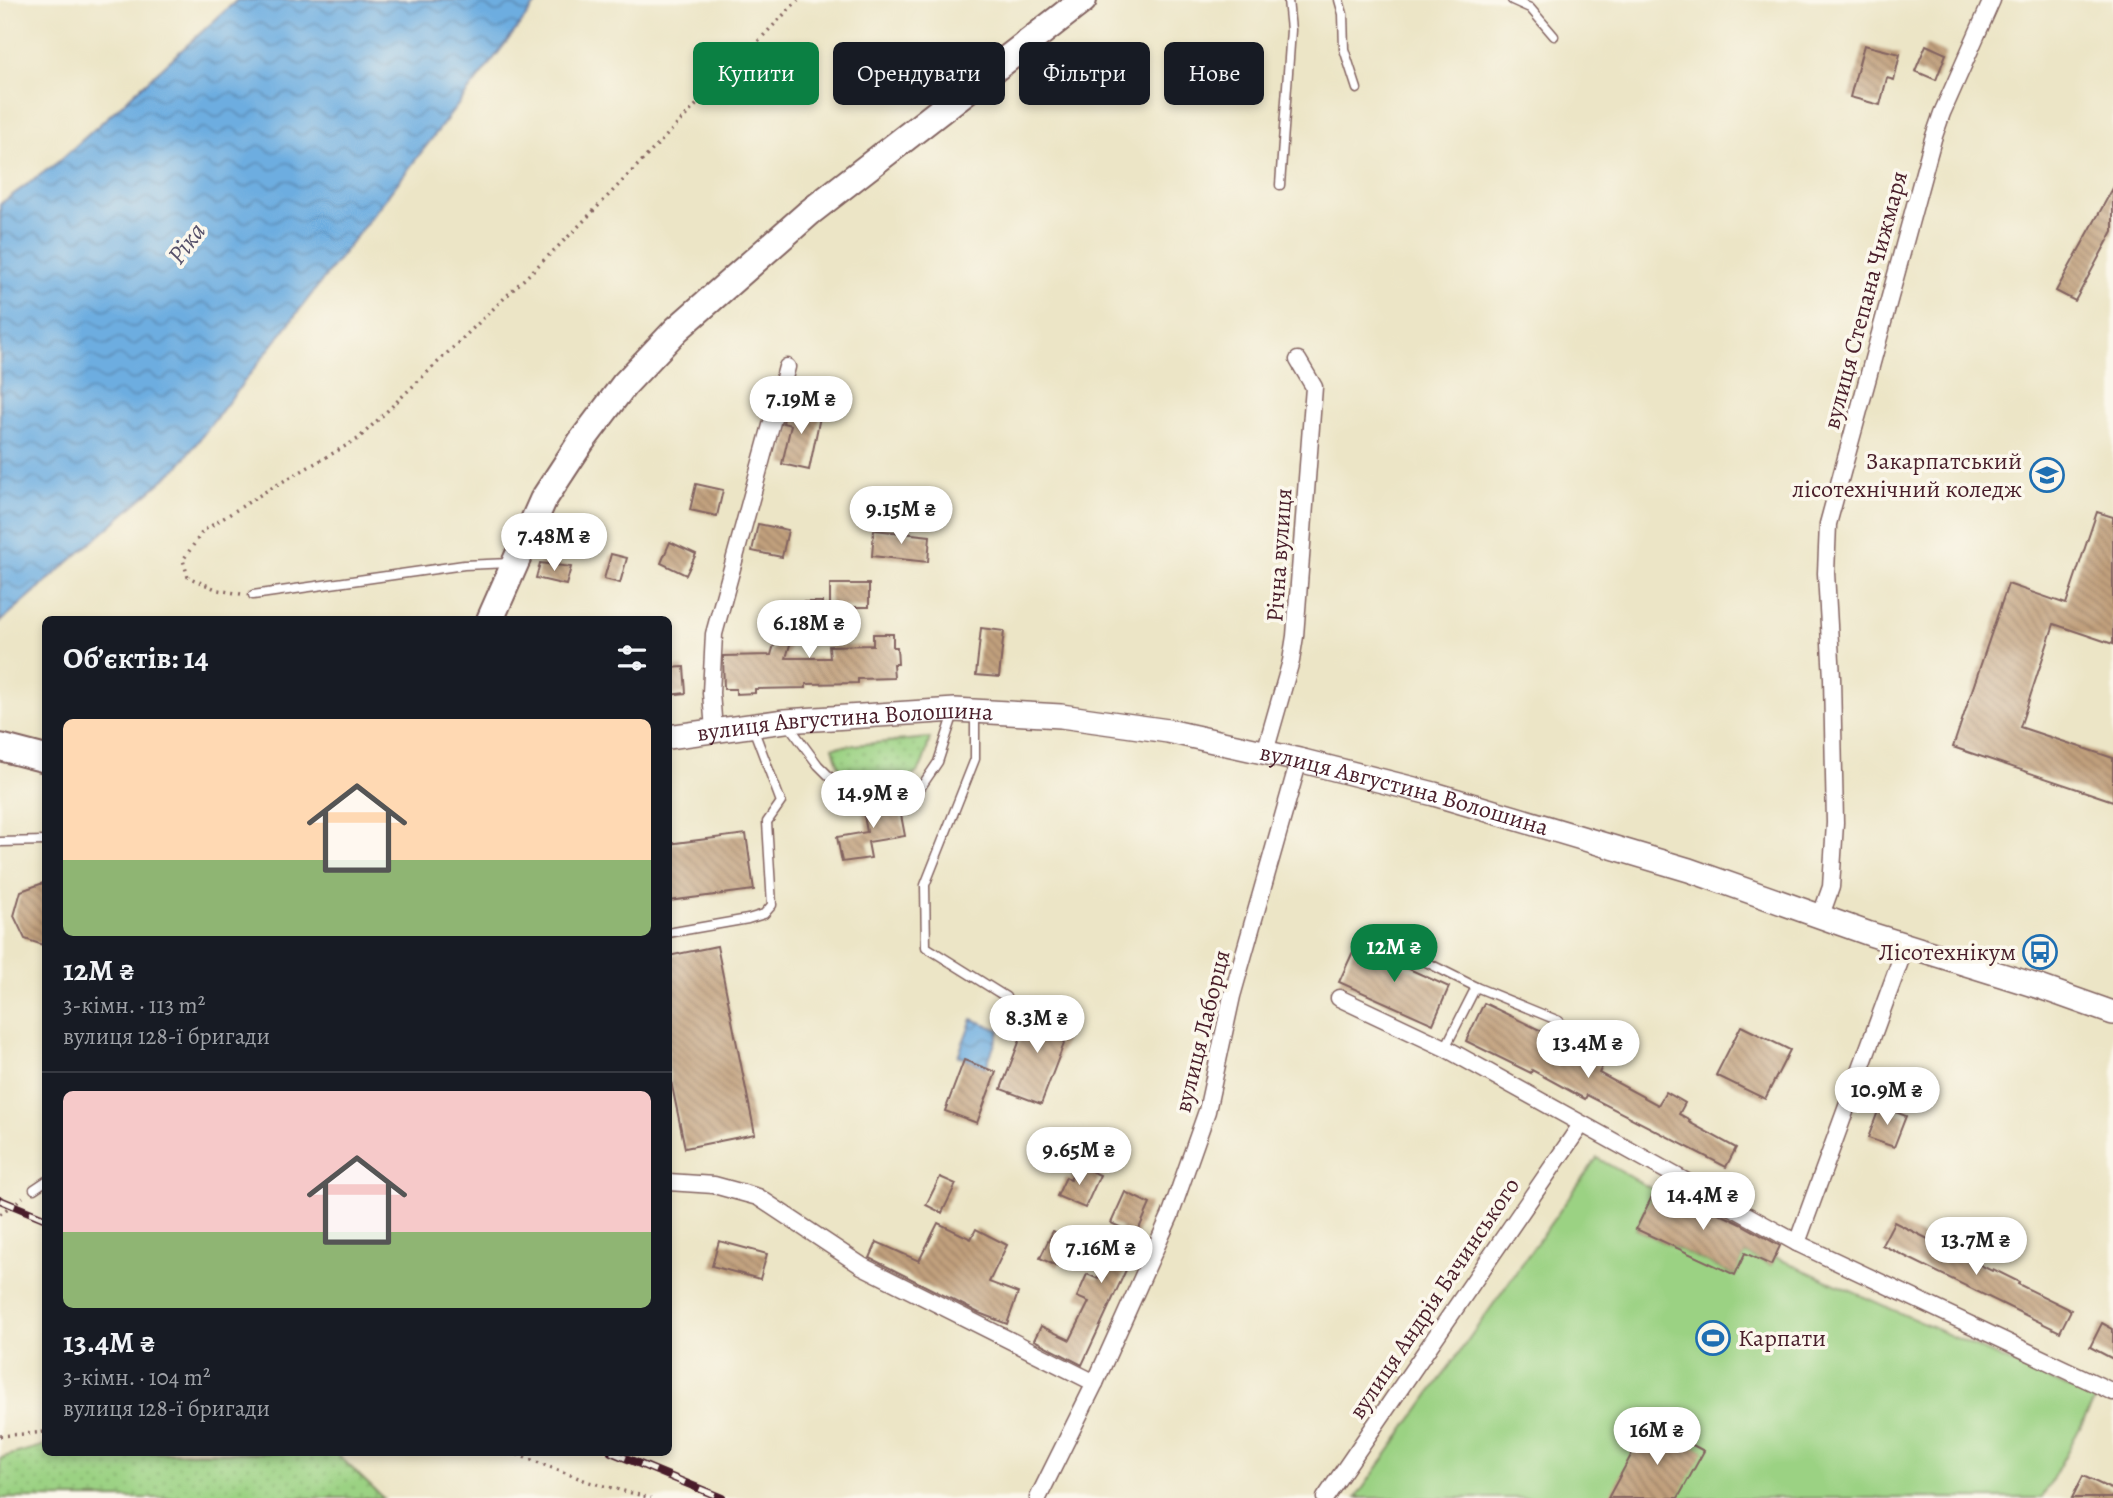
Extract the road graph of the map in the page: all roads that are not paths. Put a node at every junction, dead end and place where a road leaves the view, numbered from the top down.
1 (1083, 0) edge
2 (1288, 0) edge
3 (1339, 0) edge
4 (1512, 0) edge
5 (1992, 0) edge
6 (1554, 36) dead end
7 (1357, 89) dead end
8 (1280, 185) dead end
9 (1298, 360) dead end
10 (788, 367) dead end
11 (514, 563) junction
12 (253, 595) road end
13 (492, 616) edge
14 (965, 710) junction
15 (785, 721) junction
16 (752, 725) junction
17 (714, 730) junction
18 (672, 736) edge
19 (0, 747) edge
20 (1265, 752) junction
21 (42, 758) edge
22 (1299, 760) junction
23 (42, 841) edge
24 (0, 842) edge
25 (1821, 915) junction
26 (672, 932) edge
27 (1374, 936) dead end
28 (1906, 945) junction
29 (1476, 987) junction
30 (1006, 997) dead end
31 (1339, 998) dead end
32 (2113, 1013) edge
33 (1559, 1021) dead end
34 (1445, 1048) junction
35 (1581, 1125) junction
36 (672, 1182) edge
37 (42, 1184) edge
38 (34, 1189) road end
39 (1797, 1242) junction
40 (1095, 1383) junction
41 (2113, 1392) edge
42 (1038, 1498) edge
43 (1325, 1498) edge

1 - 11 main road
2 - 8 lane
3 - 7 lane
4 - 6 lane
5 - 25 street, вулиця Степана Чижмаря
9 - 20 street, Річна вулиця
10 - 17 street
11 - 12 lane
11 - 13 main road
14 - 15 main road, вулиця Августина Волошина
14 - 15 lane
14 - 20 main road, вулиця Августина Волошина
14 - 30 lane
15 - 16 main road, вулиця Августина Волошина
16 - 17 main road, вулиця Августина Волошина
16 - 26 lane
17 - 18 main road, вулиця Августина Волошина
19 - 21 main road
20 - 22 main road, вулиця Августина Волошина
22 - 25 main road, вулиця Августина Волошина
22 - 40 street, вулиця Лаборця
23 - 24 lane
25 - 28 main road, вулиця Августина Волошина
27 - 29 lane
28 - 32 main road, вулиця Августина Волошина
28 - 39 street
29 - 33 lane
29 - 34 lane
31 - 34 street
34 - 35 street
35 - 39 street
35 - 43 street, вулиця Андрія Бачинського
36 - 40 street
37 - 38 lane
39 - 41 street
40 - 42 street, вулиця Лаборця

